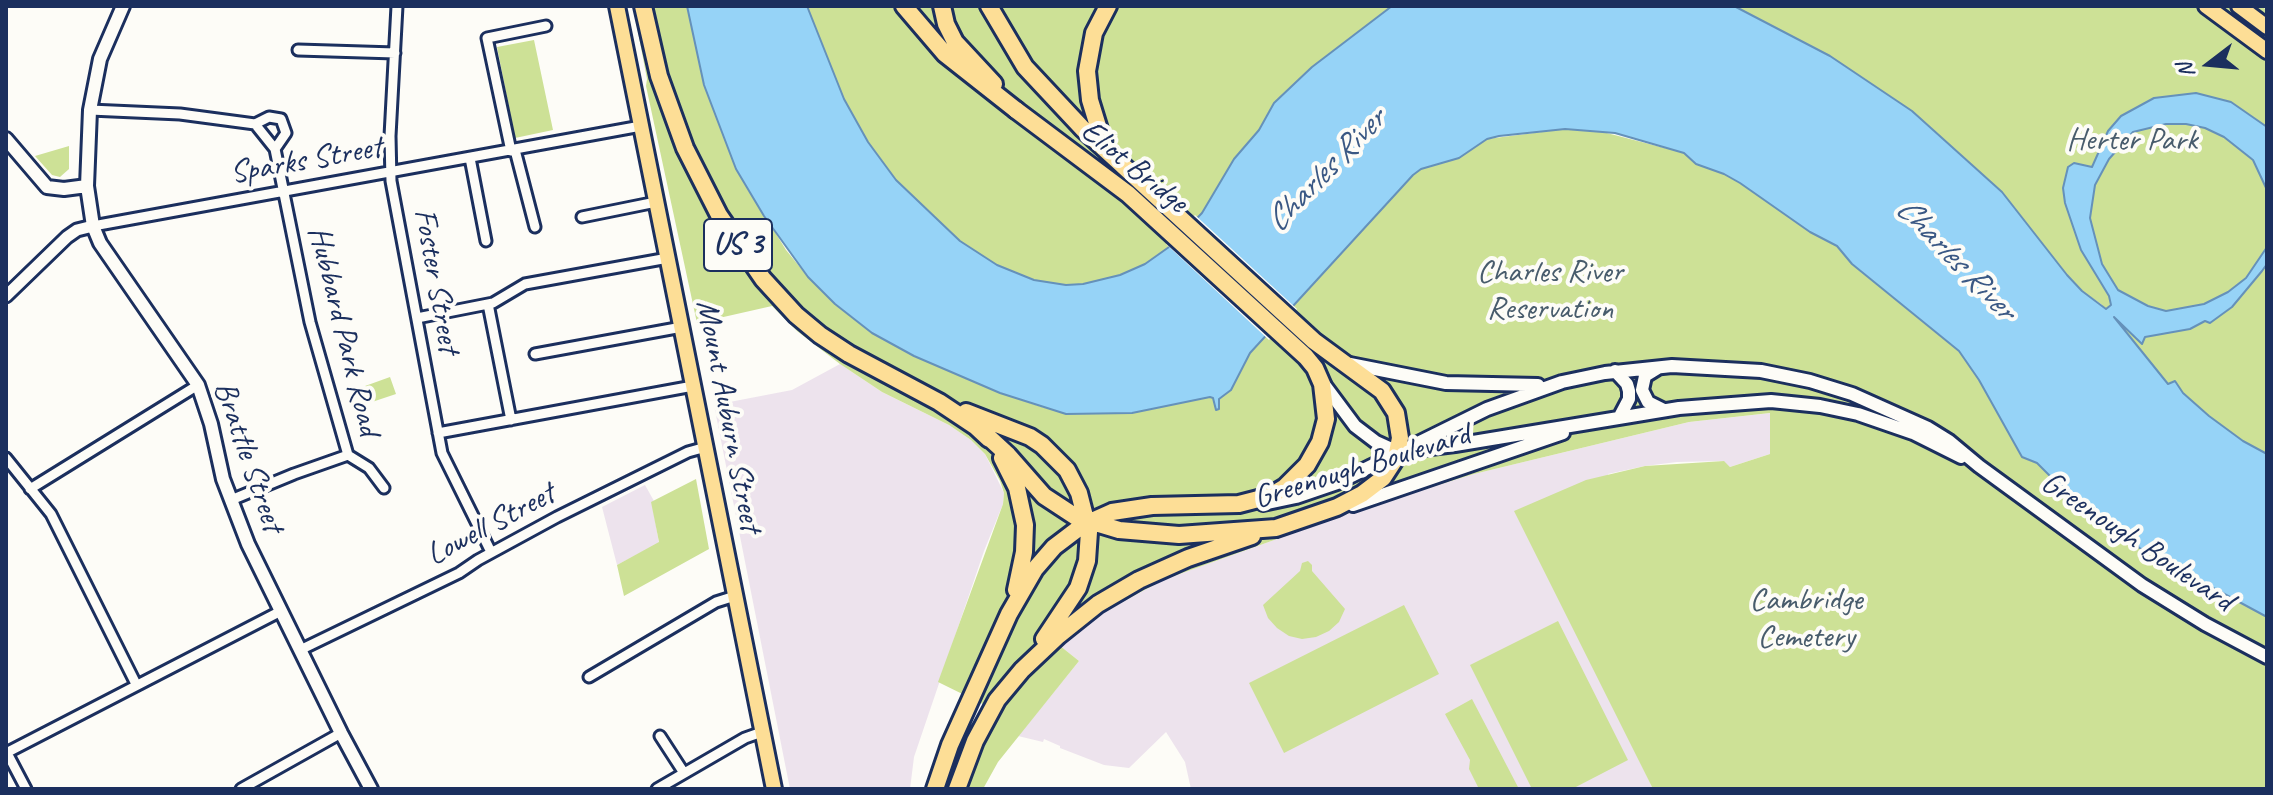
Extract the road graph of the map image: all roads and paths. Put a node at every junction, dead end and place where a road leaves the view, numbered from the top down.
1 (123, 6) edge
2 (397, 6) edge
3 (617, 6) edge
4 (643, 6) edge
5 (904, 6) edge
6 (942, 6) edge
7 (989, 6) edge
8 (1108, 6) edge
9 (2206, 6) edge
10 (2239, 6) edge
11 (546, 26) dead end
12 (2267, 27) edge
13 (298, 50) dead end
14 (2267, 51) edge
15 (395, 53) junction
16 (90, 110) junction
17 (1016, 110) junction
18 (255, 124) junction
19 (641, 126) junction
20 (6, 139) edge
21 (275, 149) junction
22 (513, 151) junction
23 (1105, 151) junction
24 (470, 158) junction
25 (391, 172) junction
26 (87, 186) junction
27 (284, 192) junction
28 (656, 202) junction
29 (1159, 210) junction
30 (582, 217) dead end
31 (93, 226) junction
32 (535, 227) dead end
33 (486, 241) dead end
34 (668, 258) junction
35 (6, 296) edge
36 (488, 304) junction
37 (417, 318) junction
38 (682, 327) junction
39 (1304, 343) junction
40 (535, 354) dead end
41 (1340, 362) junction
42 (1661, 366) junction
43 (1615, 371) junction
44 (1321, 380) junction
45 (198, 385) junction
46 (1553, 385) junction
47 (693, 386) junction
48 (939, 402) junction
49 (1664, 410) junction
50 (1619, 418) junction
51 (511, 420) junction
52 (1596, 422) junction
53 (983, 432) junction
54 (438, 433) junction
55 (706, 447) junction
56 (1398, 452) junction
57 (348, 455) junction
58 (6, 458) edge
59 (1979, 466) junction
60 (384, 488) dead end
61 (30, 489) junction
62 (231, 500) junction
63 (1225, 505) junction
64 (1319, 513) junction
65 (1087, 522) junction
66 (1276, 528) junction
67 (491, 552) junction
68 (735, 596) junction
69 (281, 611) junction
70 (1009, 614) junction
71 (300, 650) junction
72 (2267, 657) edge
73 (1022, 670) junction
74 (589, 677) dead end
75 (136, 684) junction
76 (762, 732) junction
77 (341, 733) junction
78 (660, 736) dead end
79 (6, 752) edge
80 (684, 773) junction
81 (935, 787) edge
82 (26, 789) edge
83 (241, 789) edge
84 (371, 789) edge
85 (657, 789) edge
86 (774, 789) edge
87 (957, 789) edge

1 - 16 main road, Brattle Street
2 - 15 street, Foster Street
3 - 19 main road, Mount Auburn Street
4 - 48 highway, US 3
5 - 17 highway, Eliot Bridge
6 - 17 highway
7 - 23 highway, Eliot Bridge
8 - 23 highway
9 - 14 main road
10 - 12 main road
11 - 22 street
13 - 15 street
15 - 25 street, Foster Street
16 - 18 street
16 - 26 main road, Brattle Street
17 - 29 highway, Eliot Bridge
18 - 21 street
18 - 21 street
19 - 22 street, Sparks Street
19 - 28 main road, Mount Auburn Street
20 - 26 main road
21 - 27 street, Hubbard Park Road
22 - 24 street, Sparks Street
22 - 32 street
23 - 29 highway, Eliot Bridge
24 - 25 street, Sparks Street
24 - 33 street
25 - 27 street, Sparks Street
25 - 37 street, Foster Street
26 - 31 main road, Brattle Street
27 - 31 street, Sparks Street
27 - 57 street, Hubbard Park Road
28 - 30 street
28 - 34 main road, Mount Auburn Street
29 - 39 highway, Eliot Bridge
31 - 35 street, Sparks Street
31 - 45 main road, Brattle Street
34 - 36 street
34 - 38 main road, Mount Auburn Street
36 - 37 street
36 - 51 street
37 - 54 street, Foster Street
38 - 40 street
38 - 47 main road, Mount Auburn Street
39 - 41 highway
39 - 44 highway, Eliot Bridge
41 - 46 main road, Greenough Boulevard
41 - 56 highway
42 - 43 main road, Greenough Boulevard
42 - 49 main road
42 - 59 main road, Greenough Boulevard
43 - 46 main road, Greenough Boulevard
43 - 50 main road
44 - 56 main road, Greenough Boulevard
44 - 63 highway
45 - 61 street
45 - 62 main road, Brattle Street
46 - 56 main road, Greenough Boulevard
47 - 51 street
47 - 55 main road, Mount Auburn Street
48 - 53 highway, US 3
48 - 65 highway, US 3
49 - 50 main road, Greenough Boulevard
49 - 59 main road, Greenough Boulevard
50 - 52 main road, Greenough Boulevard
51 - 54 street
52 - 56 main road, Greenough Boulevard
52 - 64 main road, Greenough Boulevard
53 - 65 highway, Greenough Boulevard
53 - 70 highway, US 3
54 - 67 street, Foster Street
55 - 67 street, Lowell Street
55 - 68 main road, Mount Auburn Street
56 - 63 main road, Greenough Boulevard
56 - 64 highway
57 - 60 street
57 - 62 street, Hubbard Park Road
58 - 61 street
59 - 72 main road, Greenough Boulevard
61 - 75 street
62 - 69 main road, Brattle Street
63 - 65 highway
64 - 66 highway, Greenough Boulevard
65 - 66 highway, Greenough Boulevard
65 - 70 highway
65 - 73 highway, US 3
66 - 73 highway
67 - 71 street, Lowell Street
68 - 74 street
68 - 76 main road, Mount Auburn Street
69 - 71 main road, Brattle Street
69 - 75 street
70 - 81 highway, US 3
71 - 77 main road, Brattle Street
73 - 87 highway, US 3
75 - 79 street
76 - 80 street
76 - 86 main road, Mount Auburn Street
77 - 83 street
77 - 84 main road, Brattle Street
78 - 80 street
79 - 82 street
80 - 85 street

